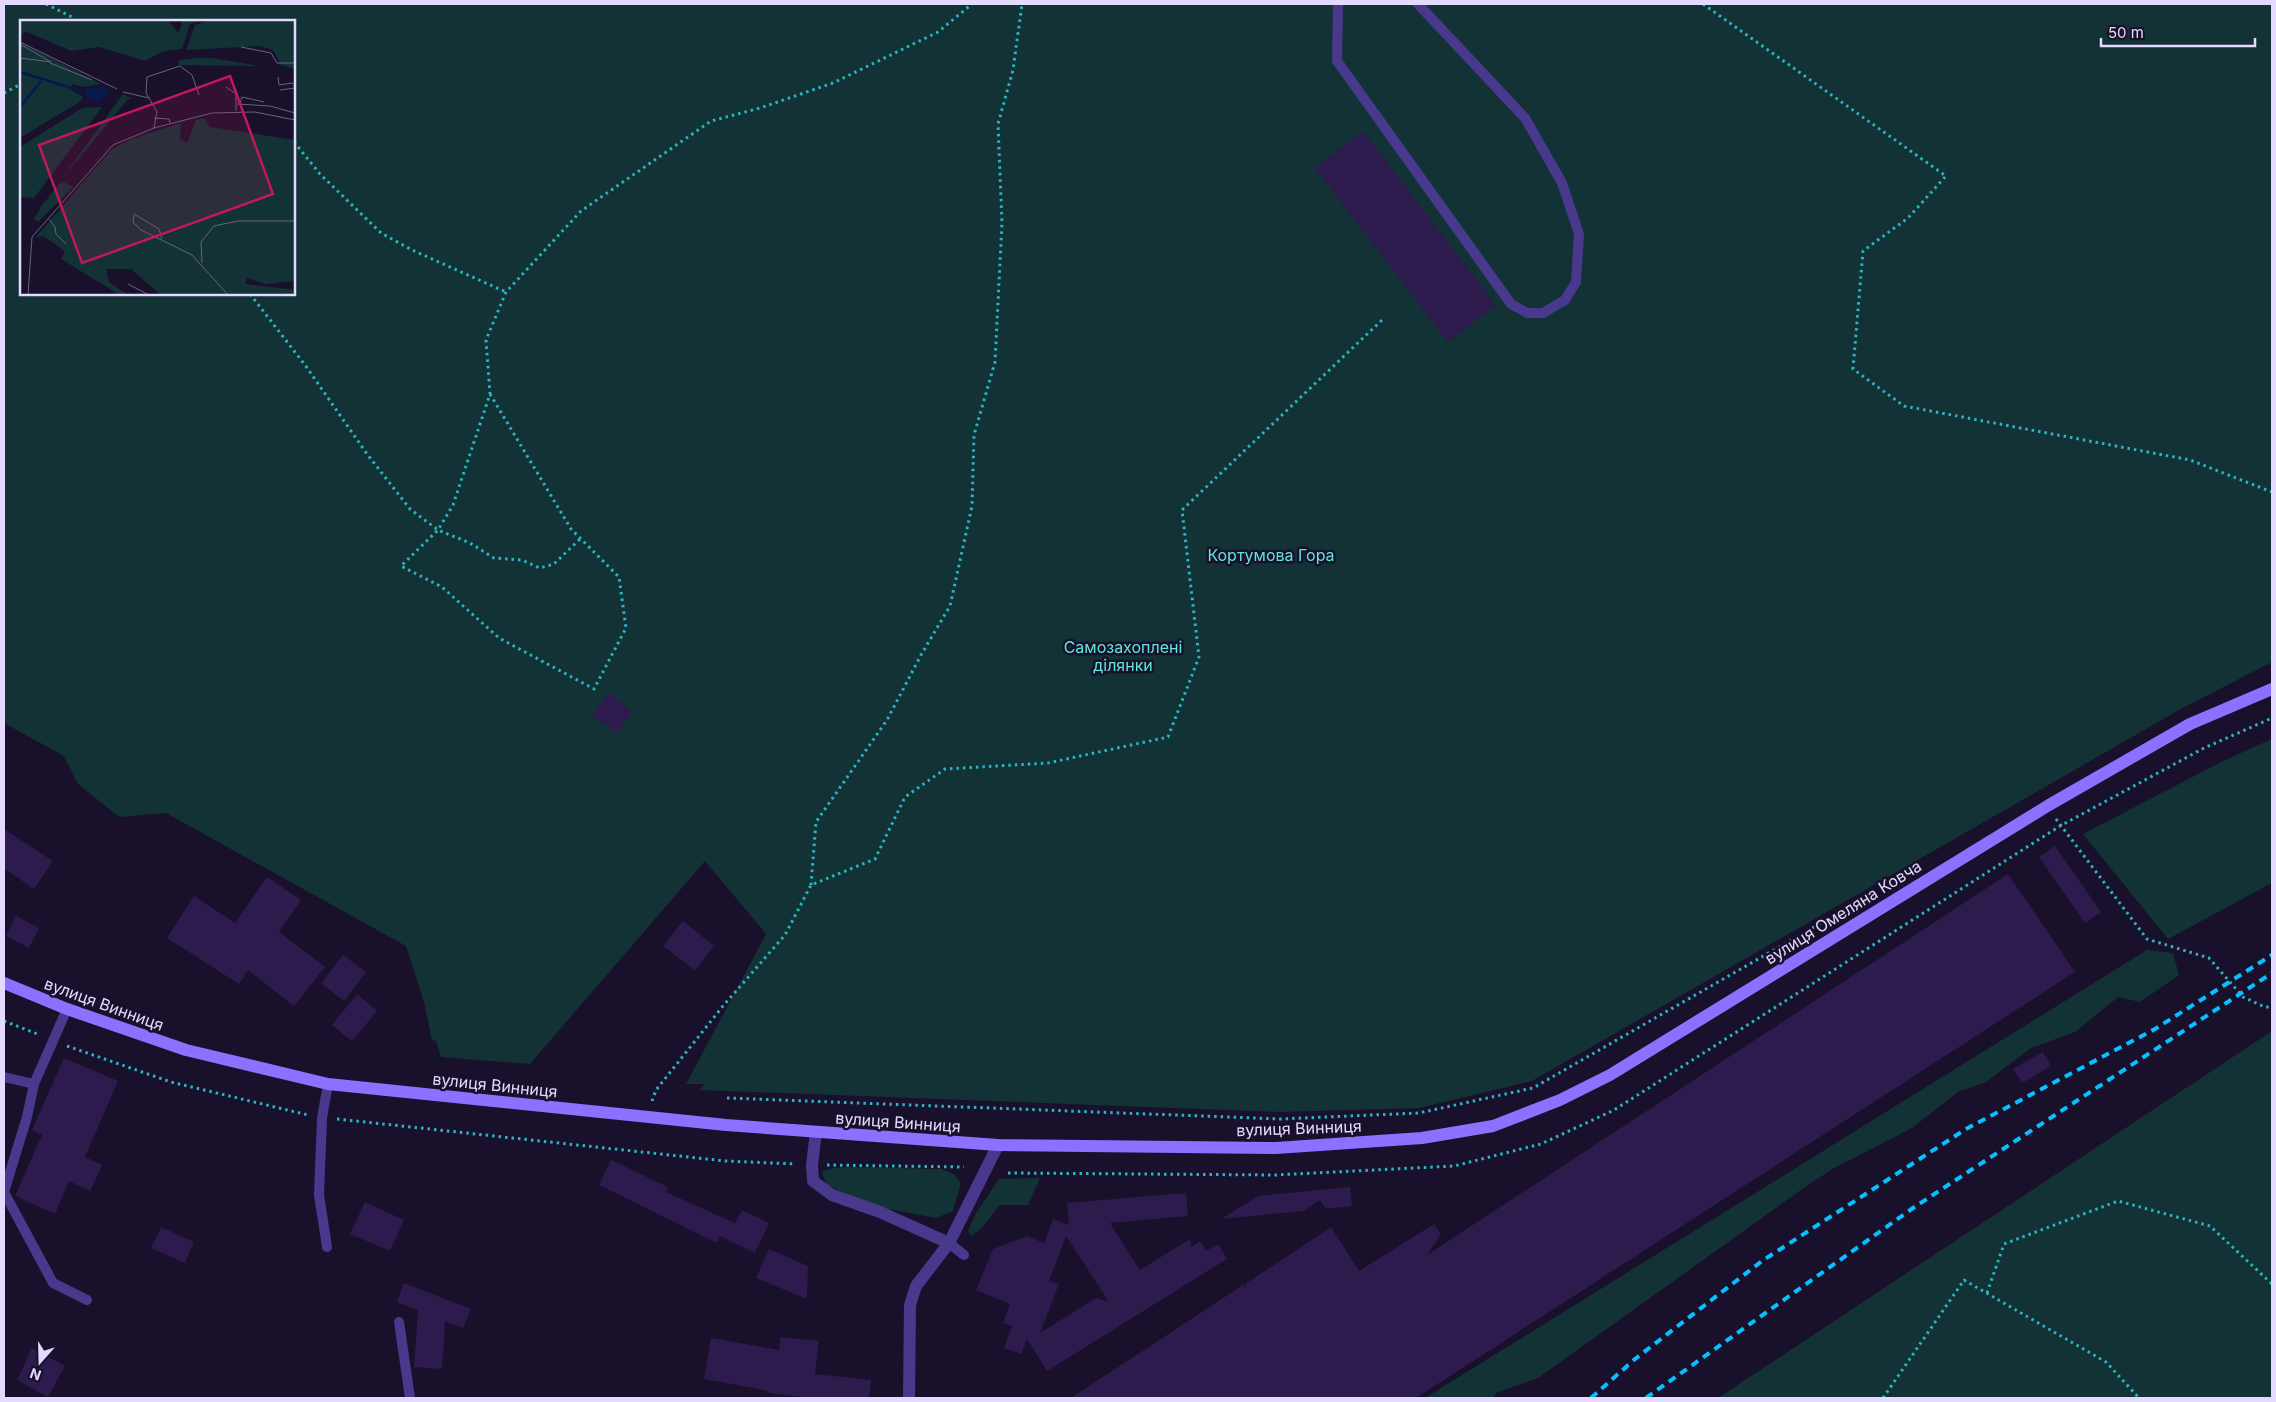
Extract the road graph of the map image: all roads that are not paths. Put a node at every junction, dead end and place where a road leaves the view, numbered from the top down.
1 (1338, 4) edge
2 (1418, 4) edge
3 (2272, 689) edge
4 (4, 983) edge
5 (67, 1009) junction
6 (4, 1077) edge
7 (34, 1084) junction
8 (328, 1084) junction
9 (816, 1132) junction
10 (1422, 1138) joint
11 (998, 1145) junction
12 (949, 1243) junction
13 (327, 1246) dead end
14 (964, 1255) dead end
15 (87, 1300) dead end
16 (399, 1322) dead end
17 (410, 1398) edge
18 (910, 1398) edge

1 - 2 lane
3 - 10 main road, вулиця Омеляна Ковча
4 - 5 main road, вулиця Винниця
5 - 7 lane
5 - 8 main road, вулиця Винниця
6 - 7 lane
7 - 15 lane
8 - 9 main road, вулиця Винниця
8 - 13 lane
9 - 11 main road, вулиця Винниця
9 - 12 street
10 - 11 main road, вулиця Винниця
11 - 12 street
12 - 14 lane
12 - 18 street
16 - 17 lane

